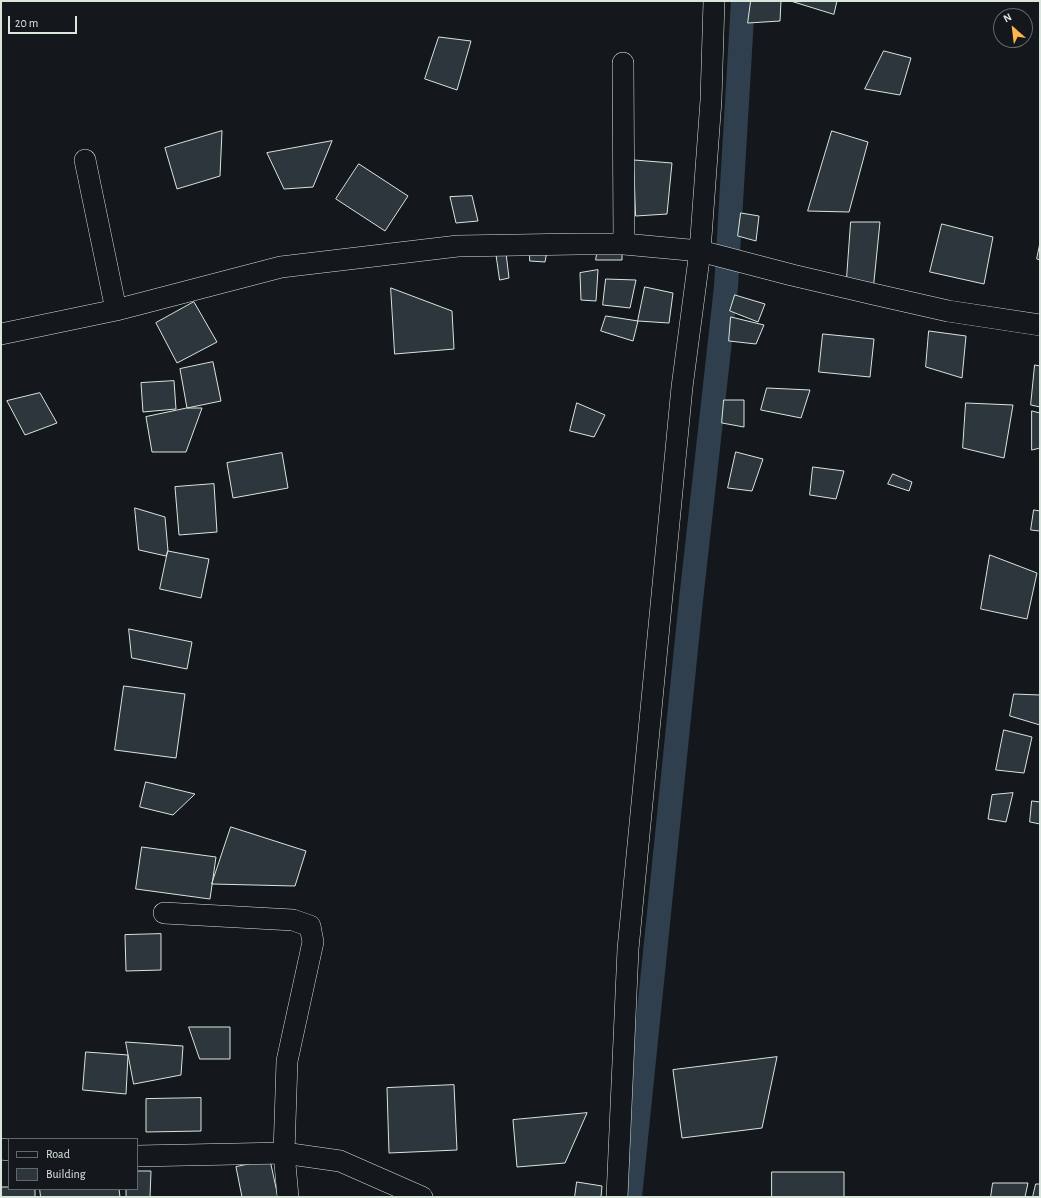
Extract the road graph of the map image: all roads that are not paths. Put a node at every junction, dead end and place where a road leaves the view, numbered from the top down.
1 (714, 1) edge
2 (623, 63) dead end
3 (85, 160) dead end
4 (624, 244) junction
5 (695, 251) junction
6 (116, 310) junction
7 (1040, 325) edge
8 (1, 334) edge
9 (164, 913) dead end
10 (284, 1153) junction
11 (138, 1156) edge
12 (288, 1197) edge
13 (422, 1197) edge
14 (617, 1197) edge

1 - 5 street
2 - 4 street
3 - 6 street
4 - 5 street
4 - 6 street
5 - 7 street
5 - 14 street
6 - 8 street
9 - 10 street
10 - 11 street
10 - 12 street
10 - 13 street

